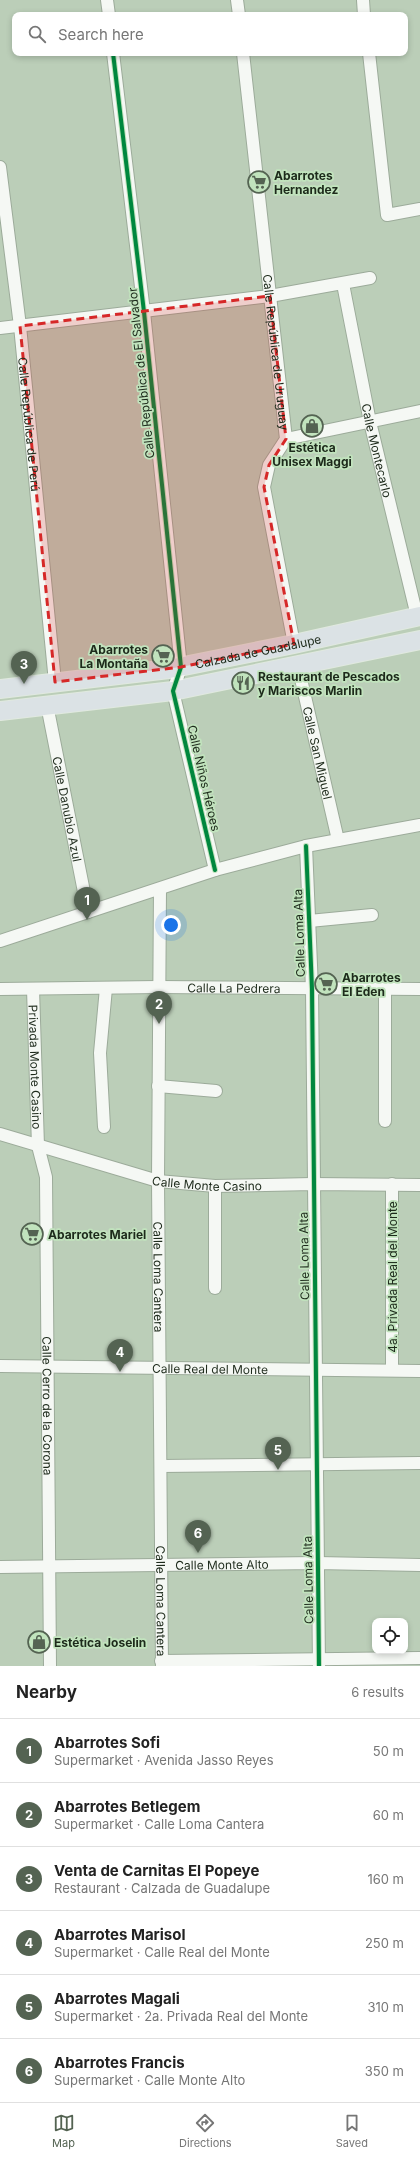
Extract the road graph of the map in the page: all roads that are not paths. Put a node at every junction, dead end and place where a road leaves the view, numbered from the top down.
1 (107, 0) edge
2 (237, 0) edge
3 (362, 0) edge
4 (109, 12) edge
5 (238, 12) edge
6 (364, 12) edge
7 (113, 56) edge
8 (243, 56) edge
9 (369, 56) edge
10 (0, 167) edge
11 (420, 209) edge
12 (370, 278) dead end
13 (343, 284) junction
14 (270, 296) junction
15 (144, 312) junction
16 (20, 326) junction
17 (0, 328) edge
18 (420, 411) edge
19 (370, 422) junction
20 (286, 439) junction
21 (419, 616) edge
22 (420, 640) edge
23 (294, 644) junction
24 (298, 666) junction
25 (181, 667) junction
26 (55, 682) junction
27 (0, 689) edge
28 (173, 690) junction
29 (47, 705) junction
30 (0, 711) edge
31 (420, 825) edge
32 (338, 840) junction
33 (306, 846) junction
34 (215, 870) junction
35 (160, 888) junction
36 (88, 912) junction
37 (372, 915) dead end
38 (309, 921) junction
39 (0, 940) edge
40 (106, 988) junction
41 (158, 988) junction
42 (0, 989) edge
43 (33, 989) junction
44 (312, 989) junction
45 (420, 989) edge
46 (385, 990) junction
47 (158, 1086) junction
48 (216, 1091) dead end
49 (385, 1121) dead end
50 (104, 1127) dead end
51 (0, 1134) edge
52 (38, 1146) junction
53 (158, 1181) junction
54 (312, 1184) junction
55 (392, 1184) junction
56 (420, 1185) edge
57 (215, 1186) junction
58 (215, 1288) dead end
59 (0, 1366) edge
60 (47, 1366) junction
61 (159, 1367) junction
62 (315, 1370) junction
63 (392, 1370) junction
64 (420, 1371) edge
65 (420, 1463) edge
66 (317, 1464) junction
67 (161, 1466) junction
68 (317, 1563) junction
69 (420, 1565) edge
70 (161, 1566) junction
71 (0, 1567) edge
72 (49, 1567) junction
73 (420, 1658) edge
74 (319, 1662) edge
75 (161, 1663) edge
76 (50, 1666) edge

1 - 4 street
2 - 5 street
3 - 6 street
7 - 15 street, Calle República de El Salvador
8 - 14 street, Calle República de Uruguay
9 - 11 street
10 - 16 street, Calle República de Perú
12 - 13 street
13 - 14 street
13 - 19 street, Calle Montecarlo
14 - 15 street
14 - 20 street, Calle República de Uruguay
15 - 16 street
15 - 25 street, Calle República de El Salvador
16 - 17 street
16 - 26 street, Calle República de Perú
18 - 19 street
19 - 20 street
19 - 21 street, Calle Montecarlo
20 - 23 street, Calle República de Uruguay
21 - 23 main road, Calzada de Guadalupe
22 - 24 main road, Calzada de Guadalupe
23 - 25 main road, Calzada de Guadalupe
24 - 28 main road, Calzada de Guadalupe
24 - 32 street, Calle San Miguel
25 - 26 main road, Calzada de Guadalupe
25 - 28 street, Calle República de El Salvador
26 - 27 main road, Calzada de Guadalupe
28 - 29 main road, Calzada de Guadalupe
28 - 34 street, Calle Niños Héroes
29 - 30 main road, Calzada de Guadalupe
29 - 36 street, Calle Danubio Azul
31 - 32 street
32 - 33 street
33 - 34 street
33 - 38 street, Calle Loma Alta
34 - 35 street
35 - 36 street
35 - 41 street, Calle Loma Cantera
36 - 39 street
37 - 38 street
38 - 44 street, Calle Loma Alta
40 - 41 street, Calle La Pedrera
40 - 43 street, Calle La Pedrera
40 - 50 street
41 - 44 street, Calle La Pedrera
41 - 47 street, Calle Loma Cantera
42 - 43 street, Calle La Pedrera
43 - 52 street, Privada Monte Casino
44 - 46 street, Calle La Pedrera
44 - 54 street, Calle Loma Alta
45 - 46 street, Calle La Pedrera
46 - 49 street
47 - 48 street
47 - 53 street, Calle Loma Cantera
51 - 52 street, Calle Monte Casino
52 - 53 street, Calle Monte Casino
52 - 60 street, Calle Cerro de la Corona
53 - 57 street, Calle Monte Casino
53 - 61 street, Calle Loma Cantera
54 - 55 street, Calle Monte Casino
54 - 57 street, Calle Monte Casino
54 - 62 street, Calle Loma Alta
55 - 56 street, Calle Monte Casino
55 - 63 street, 4a. Privada Real del Monte
57 - 58 street
59 - 60 street, Calle Real del Monte
60 - 61 street, Calle Real del Monte
60 - 72 street, Calle Cerro de la Corona
61 - 62 street, Calle Real del Monte
61 - 67 street, Calle Loma Cantera
62 - 63 street, Calle Real del Monte
62 - 66 street, Calle Loma Alta
63 - 64 street, Calle Real del Monte
65 - 66 street
66 - 67 street
66 - 68 street, Calle Loma Alta
67 - 70 street, Calle Loma Cantera
68 - 69 street, Calle Monte Alto
68 - 70 street, Calle Monte Alto
68 - 74 street, Calle Loma Alta
70 - 72 street, Calle Monte Alto
70 - 75 street, Calle Loma Cantera
71 - 72 street, Calle Monte Alto
72 - 76 street, Calle Cerro de la Corona
73 - 74 street
74 - 75 street

